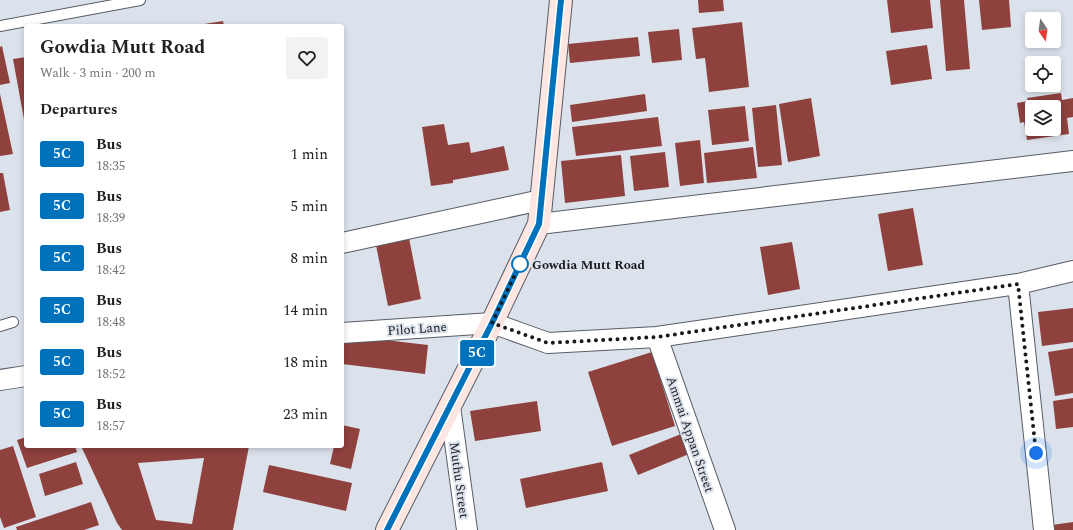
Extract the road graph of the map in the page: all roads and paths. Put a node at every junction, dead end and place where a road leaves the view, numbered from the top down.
1 (140, 0) edge
2 (561, 0) edge
3 (0, 26) edge
4 (1073, 161) edge
5 (541, 200) junction
6 (539, 224) junction
7 (344, 243) edge
8 (1073, 271) edge
9 (1018, 284) junction
10 (13, 322) dead end
11 (492, 323) junction
12 (0, 326) edge
13 (344, 333) edge
14 (657, 337) junction
15 (24, 376) edge
16 (0, 380) edge
17 (450, 406) junction
18 (387, 530) edge
19 (467, 530) edge
20 (724, 530) edge
21 (1044, 530) edge

1 - 3 lane
2 - 5 main road
4 - 6 street
5 - 6 main road
5 - 7 street
6 - 11 main road
8 - 9 street
9 - 14 street
9 - 21 street
10 - 12 lane
11 - 13 street, Pilot Lane
11 - 14 street
11 - 17 main road
14 - 20 street, Ammai Appan Street
15 - 16 street
17 - 18 main road
17 - 19 street, Muthu Street

